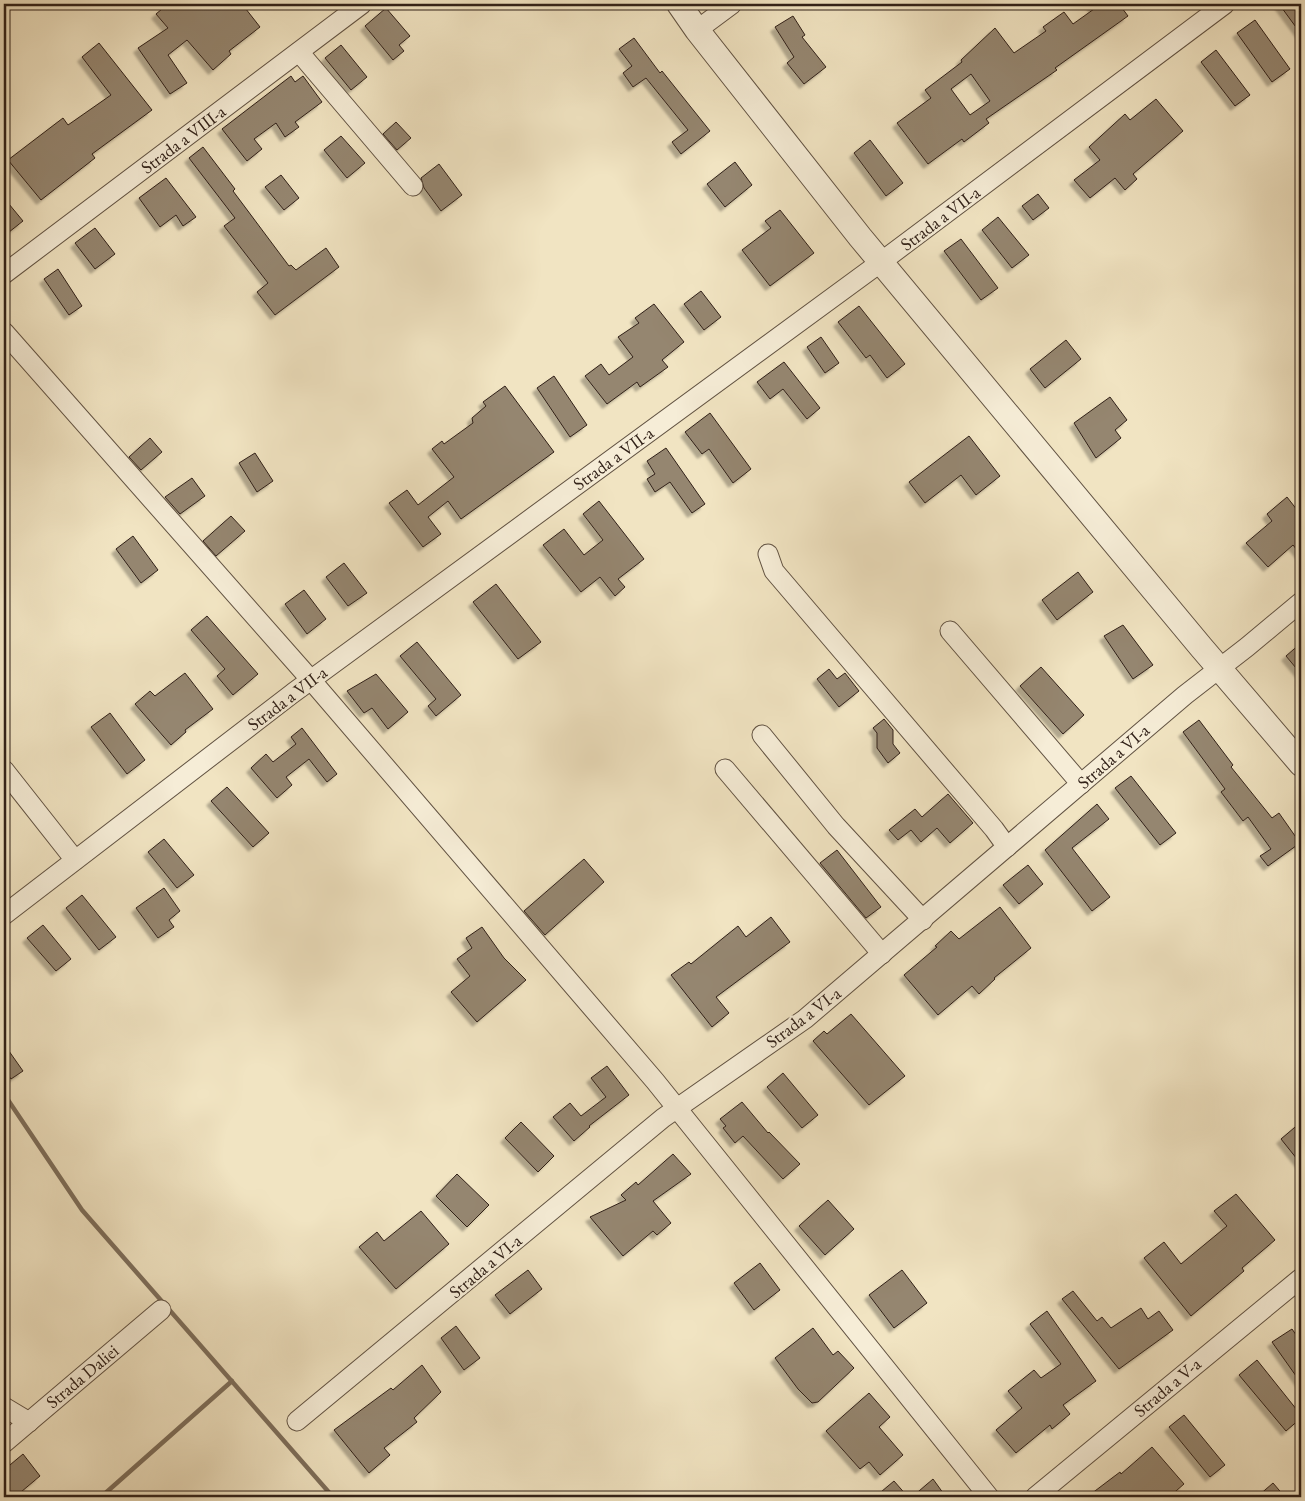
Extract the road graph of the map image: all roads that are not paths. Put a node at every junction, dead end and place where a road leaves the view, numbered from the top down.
1 (362, 4) edge
2 (679, 4) edge
3 (732, 4) edge
4 (1225, 4) edge
5 (697, 30) junction
6 (299, 52) junction
7 (413, 186) dead end
8 (881, 262) junction
9 (4, 274) edge
10 (4, 332) edge
11 (768, 554) dead end
12 (1301, 602) edge
13 (950, 631) dead end
14 (1218, 667) junction
15 (311, 680) junction
16 (762, 735) dead end
17 (1301, 764) edge
18 (725, 769) dead end
19 (4, 770) edge
20 (1081, 784) junction
21 (1007, 847) junction
22 (75, 860) junction
23 (4, 914) edge
24 (923, 920) junction
25 (882, 954) junction
26 (676, 1108) junction
27 (1301, 1278) edge
28 (161, 1310) dead end
29 (4, 1407) edge
30 (297, 1421) dead end
31 (28, 1422) junction
32 (4, 1443) edge
33 (989, 1497) edge
34 (1035, 1497) edge

1 - 6 street, Strada a VIII-a
2 - 5 street
3 - 5 street
4 - 8 street, Strada a VII-a
5 - 8 street
6 - 7 street
6 - 9 street, Strada a VIII-a
8 - 14 street
8 - 15 street, Strada a VII-a
10 - 15 street
11 - 21 street
12 - 14 street, Strada a VI-a
13 - 20 street
14 - 17 street
14 - 20 street, Strada a VI-a
15 - 22 street, Strada a VII-a
15 - 26 street
16 - 24 street
18 - 25 street
19 - 22 street
20 - 21 street, Strada a VI-a
21 - 24 street, Strada a VI-a
22 - 23 street, Strada a VII-a
24 - 25 street, Strada a VI-a
25 - 26 street, Strada a VI-a
26 - 30 street, Strada a VI-a
26 - 33 street
27 - 34 street, Strada a V-a
28 - 31 street, Strada Daliei
29 - 31 street
31 - 32 street, Strada Daliei

